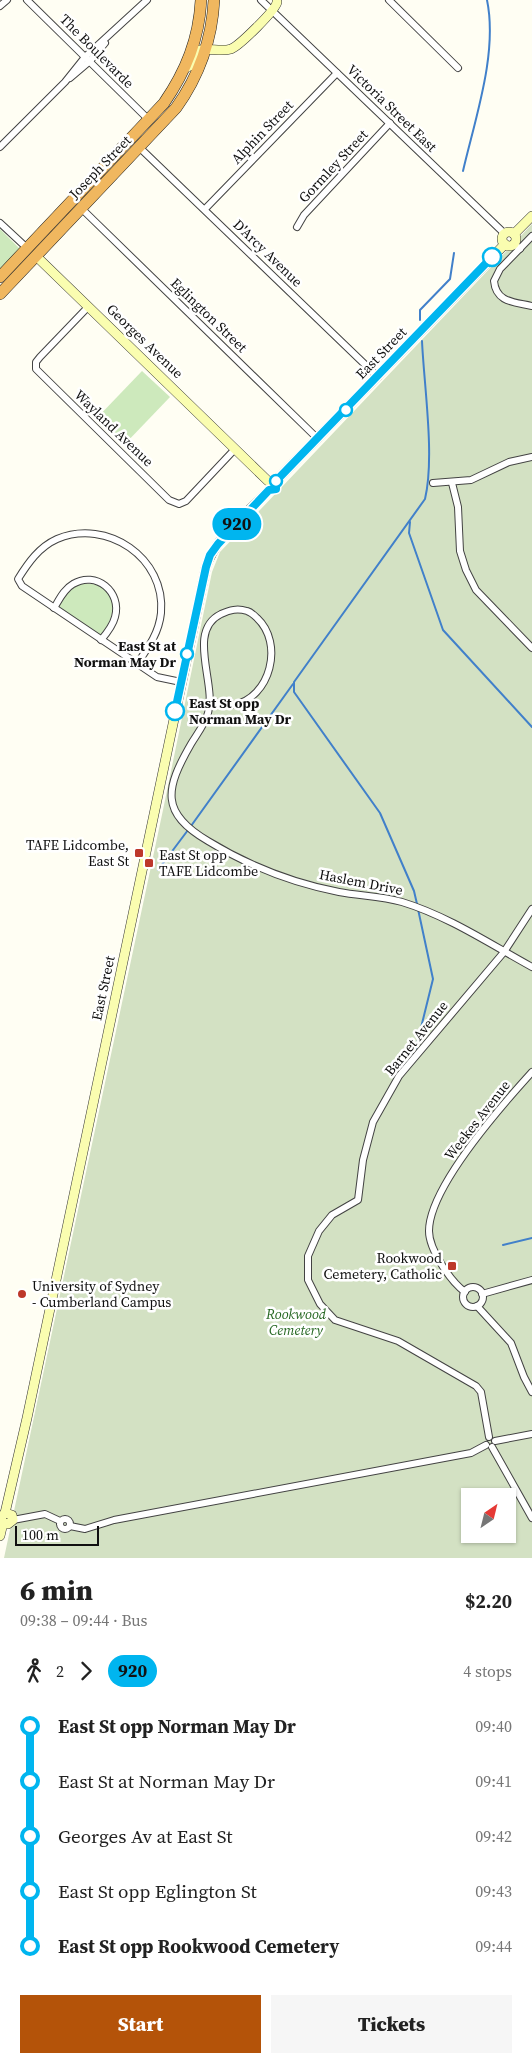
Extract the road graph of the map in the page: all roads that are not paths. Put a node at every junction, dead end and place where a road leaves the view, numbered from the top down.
1 (7, 0) edge
2 (27, 0) edge
3 (147, 0) edge
4 (201, 0) edge
5 (214, 0) edge
6 (261, 0) edge
7 (278, 1) edge
8 (393, 1) edge
9 (1, 3) edge
10 (270, 9) junction
11 (208, 49) junction
12 (87, 59) junction
13 (185, 68) junction
14 (458, 68) dead end
15 (337, 73) junction
16 (149, 121) junction
17 (390, 123) junction
18 (0, 147) edge
19 (140, 148) junction
20 (82, 209) junction
21 (205, 210) junction
22 (532, 216) edge
23 (0, 222) edge
24 (297, 227) dead end
25 (532, 236) edge
26 (512, 241) junction
27 (27, 248) junction
28 (36, 256) junction
29 (0, 276) edge
30 (0, 294) edge
31 (88, 306) junction
32 (532, 306) edge
33 (378, 377) junction
34 (318, 439) junction
35 (236, 449) junction
36 (532, 457) edge
37 (452, 482) junction
38 (433, 483) dead end
39 (271, 484) junction
40 (54, 608) junction
41 (101, 640) junction
42 (532, 648) edge
43 (137, 664) junction
44 (181, 682) junction
45 (210, 701) junction
46 (532, 909) edge
47 (504, 952) junction
48 (532, 966) edge
49 (532, 1072) edge
50 (532, 1280) edge
51 (465, 1292) junction
52 (482, 1294) junction
53 (477, 1306) junction
54 (532, 1392) edge
55 (532, 1434) edge
56 (491, 1445) junction
57 (5, 1513) junction
58 (532, 1518) edge
59 (13, 1520) junction
60 (3, 1523) junction
61 (0, 1536) edge

1 - 9 street
2 - 12 street, The Boulevarde
3 - 12 street
4 - 13 highway
5 - 11 highway
6 - 10 street, Victoria Street East
7 - 10 main road
8 - 14 street
10 - 11 main road
10 - 15 street, Victoria Street East
11 - 13 main road, Joseph Street
11 - 19 highway, Joseph Street
12 - 16 street, The Boulevarde
12 - 18 street
13 - 16 highway, Joseph Street
15 - 17 street, Victoria Street East
15 - 21 street, Alphin Street
16 - 27 highway, Joseph Street
17 - 24 street, Gormley Street
17 - 26 street, Victoria Street East
19 - 20 highway, Joseph Street
19 - 21 street, D'Arcy Avenue
20 - 28 highway, Joseph Street
20 - 34 street, Eglington Street
21 - 33 street, D'Arcy Avenue
22 - 26 main road, East Street
23 - 27 street, Georges Avenue
25 - 26 street
26 - 32 street
26 - 33 main road, East Street
27 - 28 highway, Georges Avenue
27 - 29 highway, Joseph Street
28 - 30 highway, Joseph Street
28 - 31 main road, Georges Avenue
31 - 35 main road, Georges Avenue
31 - 35 street, Wayland Avenue
33 - 34 main road, East Street
34 - 39 main road, East Street
35 - 39 main road, Georges Avenue
36 - 37 street
37 - 38 street
37 - 42 street
39 - 44 main road, East Street
40 - 41 street
40 - 41 street
40 - 43 street
41 - 43 street
43 - 44 street
44 - 57 main road, East Street
45 - 45 street
45 - 47 street, Haslem Drive
46 - 47 street, Barnet Avenue
47 - 48 street, Haslem Drive
47 - 56 street, Barnet Avenue
49 - 51 street, Weekes Avenue
50 - 52 street
51 - 52 street
51 - 53 street
52 - 53 street
53 - 54 street
55 - 56 street
56 - 58 street
56 - 59 street
57 - 59 main road
57 - 60 main road
59 - 60 main road
60 - 61 main road

